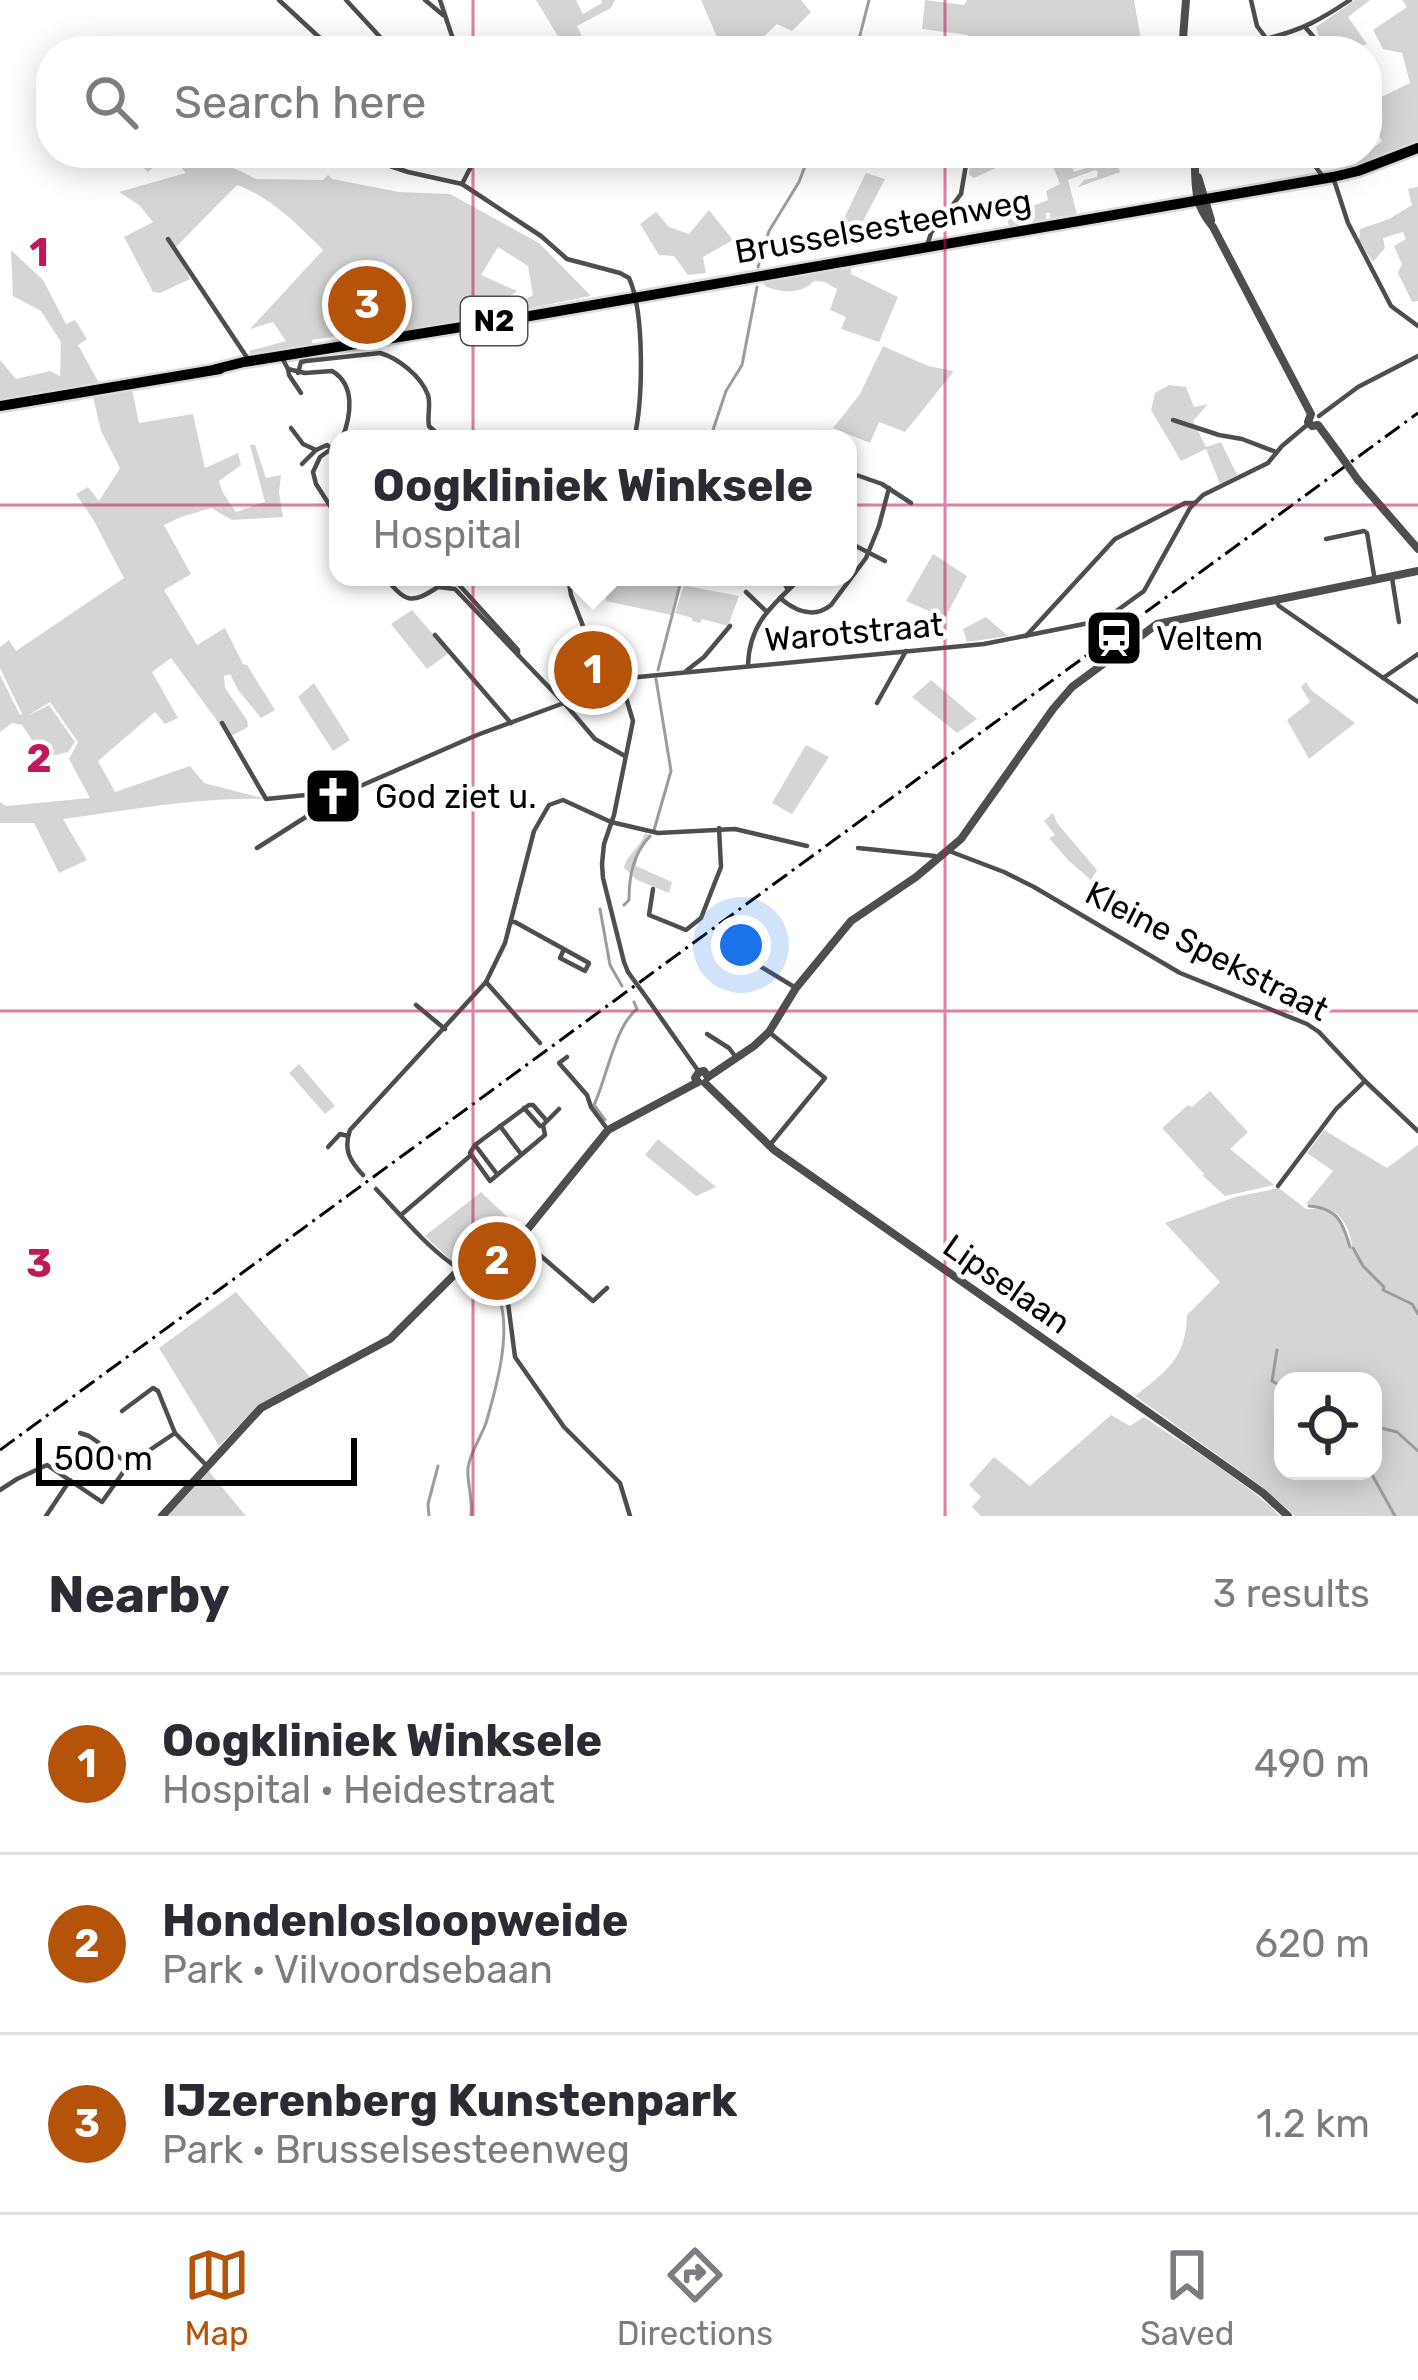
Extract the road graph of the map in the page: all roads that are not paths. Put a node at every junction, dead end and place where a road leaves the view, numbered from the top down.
1 (279, 0) edge
2 (346, 0) edge
3 (427, 0) edge
4 (440, 0) edge
5 (1186, 0) edge
6 (1251, 0) edge
7 (1350, 0) edge
8 (443, 15) junction
9 (1306, 28) junction
10 (318, 36) edge
11 (379, 36) edge
12 (451, 36) edge
13 (1183, 36) edge
14 (1265, 36) edge
15 (1283, 36) edge
16 (1313, 36) edge
17 (1418, 148) edge
18 (1382, 162) edge
19 (398, 168) edge
20 (470, 168) edge
21 (965, 168) edge
22 (1196, 168) edge
23 (1318, 168) edge
24 (1366, 168) edge
25 (1329, 178) junction
26 (462, 184) junction
27 (1201, 200) junction
28 (167, 239) dead end
29 (928, 246) junction
30 (635, 297) junction
31 (1418, 326) edge
32 (1418, 356) edge
33 (284, 361) junction
34 (249, 363) junction
35 (298, 373) junction
36 (301, 393) dead end
37 (0, 406) edge
38 (1314, 419) junction
39 (1173, 420) dead end
40 (291, 428) dead end
41 (345, 430) edge
42 (433, 430) edge
43 (635, 430) edge
44 (329, 445) edge
45 (316, 450) junction
46 (1277, 452) junction
47 (329, 453) edge
48 (302, 464) dead end
49 (857, 475) edge
50 (889, 488) junction
51 (329, 503) edge
52 (911, 503) dead end
53 (1192, 506) junction
54 (1326, 538) dead end
55 (857, 547) edge
56 (1418, 549) edge
57 (868, 553) junction
58 (885, 561) dead end
59 (857, 568) edge
60 (1418, 572) edge
61 (1392, 578) junction
62 (1375, 581) junction
63 (392, 586) edge
64 (460, 586) edge
65 (570, 586) edge
66 (786, 586) edge
67 (792, 586) edge
68 (843, 586) edge
69 (788, 590) junction
70 (746, 592) dead end
71 (780, 598) junction
72 (1275, 599) junction
73 (766, 612) junction
74 (1400, 617) dead end
75 (730, 626) dead end
76 (435, 635) dead end
77 (1026, 636) junction
78 (906, 651) junction
79 (1418, 654) edge
80 (518, 656) junction
81 (748, 666) junction
82 (686, 671) junction
83 (606, 677) junction
84 (620, 678) junction
85 (1383, 678) junction
86 (1418, 702) edge
87 (877, 703) dead end
88 (566, 704) junction
89 (221, 722) dead end
90 (511, 723) junction
91 (626, 756) junction
92 (342, 794) junction
93 (611, 822) junction
94 (719, 828) junction
95 (807, 846) dead end
96 (257, 848) dead end
97 (857, 848) dead end
98 (949, 851) junction
99 (940, 859) junction
100 (653, 889) dead end
101 (512, 922) junction
102 (727, 946) dead end
103 (564, 949) junction
104 (486, 982) junction
105 (796, 988) junction
106 (416, 1005) dead end
107 (446, 1029) junction
108 (769, 1032) junction
109 (707, 1034) dead end
110 (540, 1043) dead end
111 (567, 1057) dead end
112 (737, 1059) junction
113 (702, 1078) junction
114 (1365, 1081) junction
115 (559, 1108) dead end
116 (544, 1122) junction
117 (500, 1126) junction
118 (608, 1130) junction
119 (1418, 1130) edge
120 (348, 1136) junction
121 (475, 1145) junction
122 (769, 1146) junction
123 (328, 1147) dead end
124 (521, 1154) junction
125 (471, 1156) junction
126 (497, 1174) junction
127 (363, 1175) dead end
128 (1278, 1186) dead end
129 (376, 1189) dead end
130 (401, 1215) junction
131 (519, 1237) junction
132 (460, 1269) junction
133 (607, 1288) dead end
134 (122, 1411) dead end
135 (80, 1433) dead end
136 (175, 1433) junction
137 (129, 1464) junction
138 (206, 1465) junction
139 (70, 1480) junction
140 (0, 1490) edge
141 (46, 1516) edge
142 (162, 1516) edge
143 (630, 1516) edge
144 (1288, 1516) edge

1 - 10 street
2 - 11 street
3 - 8 street
4 - 8 street
5 - 13 street
6 - 14 street
7 - 9 street
8 - 12 street
9 - 15 street
9 - 16 street
17 - 18 main road, Brusselsesteenweg / N2
19 - 26 street
20 - 26 street
21 - 29 street
22 - 27 street
23 - 25 street
24 - 25 main road, Brusselsesteenweg / N2
25 - 27 main road, Brusselsesteenweg / N2
25 - 31 street
26 - 30 street
27 - 29 main road, Brusselsesteenweg / N2
27 - 38 street
28 - 34 street
29 - 30 main road, Brusselsesteenweg / N2
30 - 33 main road, Brusselsesteenweg / N2
30 - 43 street
32 - 38 street
33 - 34 main road, Brusselsesteenweg / N2
33 - 35 street
33 - 36 street
34 - 37 main road, Brusselsesteenweg / N2
35 - 41 street
35 - 42 street
38 - 46 street
38 - 56 street, bridge
39 - 46 street
40 - 45 street
44 - 45 street
45 - 48 street
46 - 53 street
47 - 51 street
49 - 50 street
50 - 52 street
50 - 57 street
53 - 77 street
53 - 77 street, Warotstraat
54 - 62 street
55 - 57 street
57 - 58 street
57 - 59 street
60 - 61 street
61 - 62 street
61 - 74 street
62 - 72 street
63 - 80 street
64 - 80 street
65 - 83 street
66 - 69 street
67 - 69 street
68 - 71 street
69 - 71 street
70 - 73 street
71 - 73 street
72 - 85 street
72 - 98 street
73 - 81 street
75 - 82 street
76 - 90 street
77 - 78 street, Warotstraat
78 - 81 street, Warotstraat
78 - 87 street
79 - 85 street
80 - 88 street
81 - 82 street, Warotstraat
82 - 84 street, Warotstraat
83 - 84 street, Warotstraat
83 - 88 street
84 - 91 street
85 - 86 street
88 - 90 street
88 - 91 street
89 - 92 street
90 - 92 street
91 - 93 street
92 - 96 street
93 - 94 street
93 - 101 street
93 - 113 street, bridge
94 - 95 street
94 - 100 street
97 - 99 street
98 - 99 street
98 - 114 street, Kleine Spekstraat
99 - 105 street
101 - 103 street
101 - 104 street
102 - 105 street
103 - 103 street
104 - 107 street
104 - 110 street
105 - 108 street
106 - 107 street
107 - 120 street
108 - 112 street
108 - 122 street
109 - 112 street
111 - 118 street
112 - 113 street
113 - 118 street
113 - 122 street, Lipselaan
114 - 119 street, Kleine Spekstraat
114 - 128 street
115 - 116 street
116 - 117 street
116 - 124 street
117 - 121 street
117 - 124 street
118 - 131 street
120 - 123 street
120 - 127 street
121 - 125 street
121 - 126 street
122 - 144 street, Lipselaan
124 - 126 street
125 - 126 street
125 - 130 street
129 - 130 street
130 - 132 street
131 - 132 street
131 - 133 street
132 - 138 street
132 - 143 street
134 - 136 street
135 - 137 street
136 - 137 street
136 - 138 street
137 - 139 street
138 - 142 street
139 - 140 street
139 - 141 street

